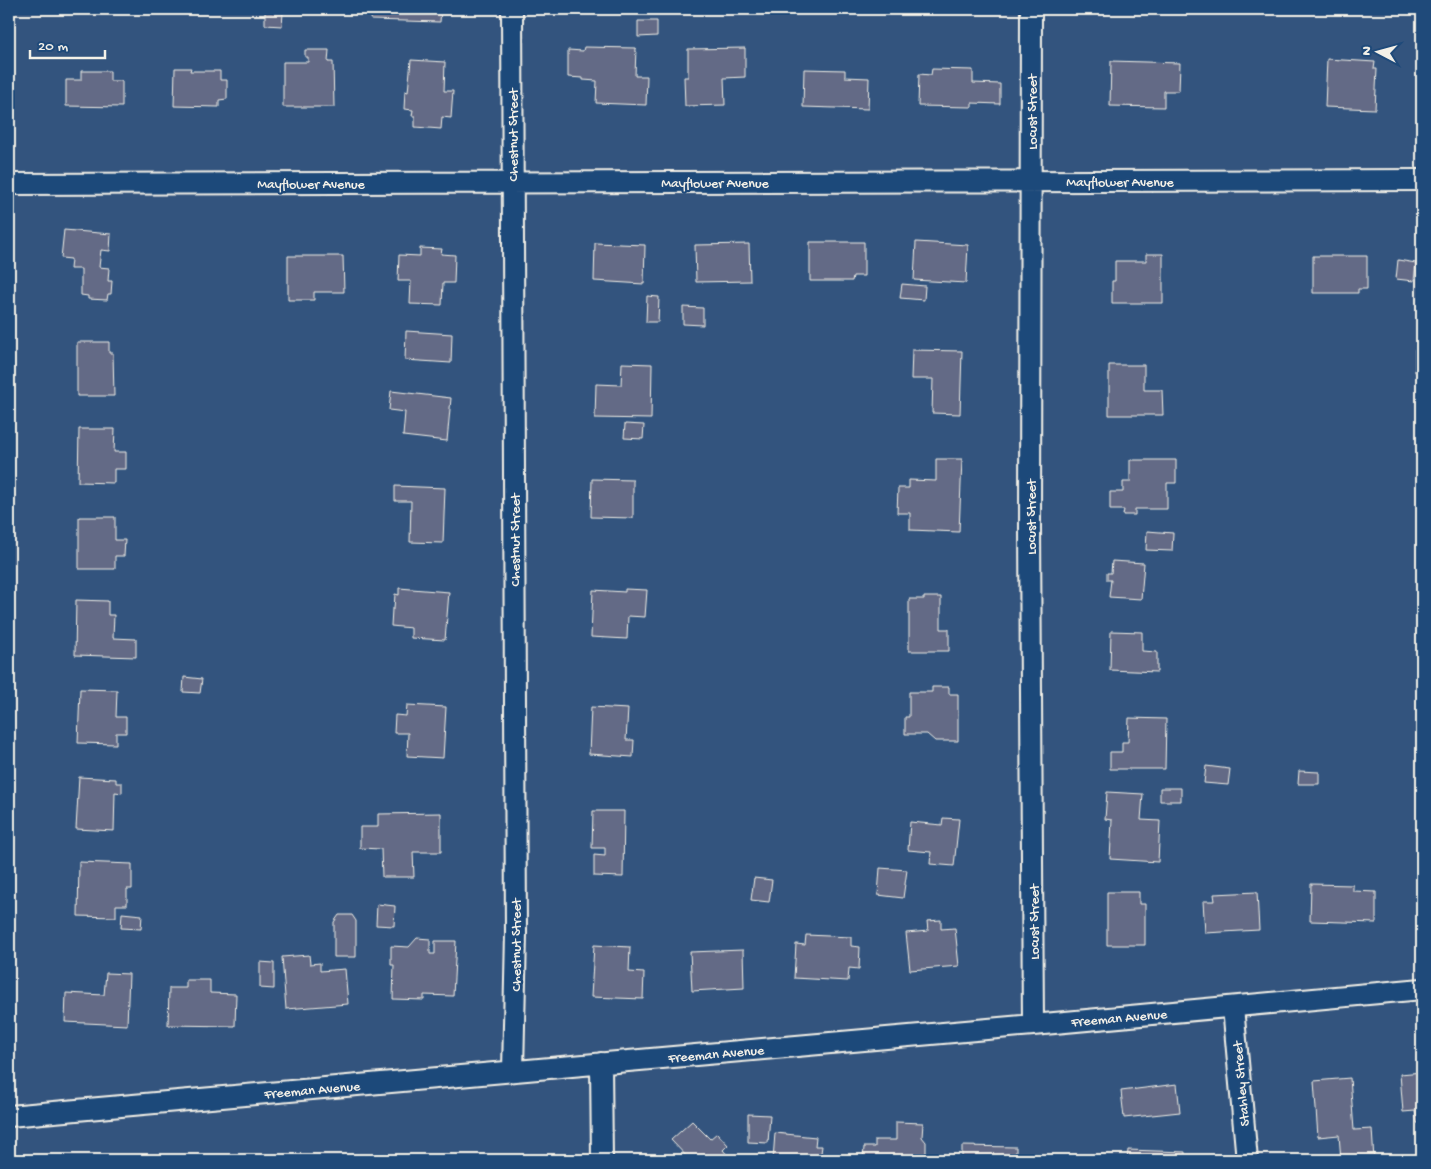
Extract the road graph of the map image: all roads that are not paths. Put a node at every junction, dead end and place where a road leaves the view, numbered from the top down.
1 (512, 9) edge
2 (1031, 9) edge
3 (1422, 180) edge
4 (512, 182) junction
5 (1031, 182) junction
6 (9, 184) edge
7 (1422, 989) edge
8 (1233, 1007) junction
9 (1033, 1025) junction
10 (601, 1063) junction
11 (513, 1072) junction
12 (9, 1116) edge
13 (602, 1160) edge
14 (1247, 1160) edge

1 - 4 street, Chestnut Street
2 - 5 street, Locust Street
3 - 5 street, Mayflower Avenue
4 - 5 street, Mayflower Avenue
4 - 6 street, Mayflower Avenue
4 - 11 street, Chestnut Street
5 - 9 street, Locust Street
7 - 8 street, Freeman Avenue
8 - 9 street, Freeman Avenue
8 - 14 street, Stahley Street
9 - 10 street, Freeman Avenue
10 - 11 street, Freeman Avenue
10 - 13 street
11 - 12 street, Freeman Avenue

